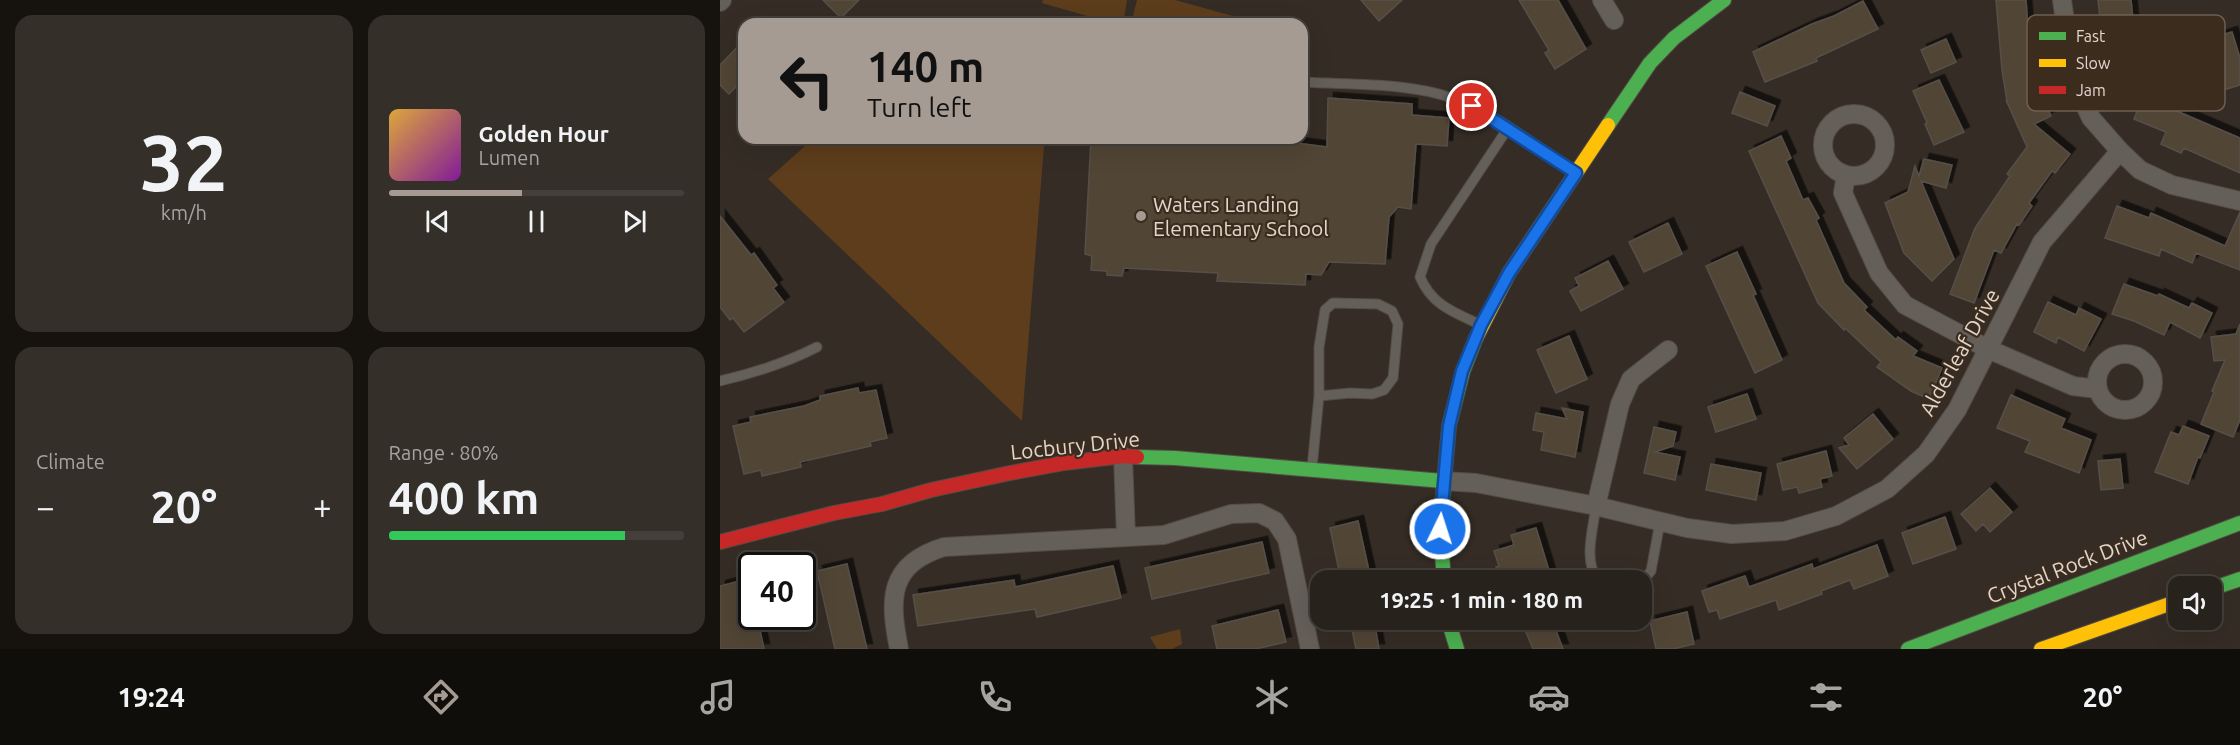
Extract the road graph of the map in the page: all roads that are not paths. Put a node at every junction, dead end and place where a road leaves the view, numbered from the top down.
1 (1602, 0) edge
2 (1724, 0) edge
3 (2062, 0) edge
4 (2064, 15) edge
5 (1614, 20) dead end
6 (1308, 82) edge
7 (2088, 111) edge
8 (1508, 128) junction
9 (2120, 151) junction
10 (1576, 173) junction
11 (1846, 175) dead end
12 (2240, 201) edge
13 (1481, 325) junction
14 (817, 347) dead end
15 (1988, 349) junction
16 (1668, 350) dead end
17 (720, 381) edge
18 (2098, 390) dead end
19 (1319, 396) junction
20 (1123, 456) junction
21 (1311, 469) junction
22 (1443, 480) junction
23 (1596, 506) junction
24 (1660, 522) junction
25 (2240, 523) edge
26 (1126, 537) junction
27 (720, 542) edge
28 (1443, 570) edge
29 (1591, 570) edge
30 (1651, 570) edge
31 (2240, 579) edge
32 (2222, 585) edge
33 (2168, 605) edge
34 (1451, 630) edge
35 (899, 649) edge
36 (1310, 649) edge
37 (1457, 649) edge
38 (1908, 649) edge
39 (2041, 649) edge

1 - 5 street
2 - 10 street
3 - 4 street
6 - 8 lane
7 - 9 street
8 - 10 lane
8 - 13 lane
9 - 12 street
9 - 15 street, Alderleaf Drive
10 - 13 street
11 - 15 street
13 - 22 street
14 - 17 lane
15 - 18 street
15 - 24 street, Alderleaf Drive
16 - 23 street
19 - 19 lane
19 - 21 lane
20 - 21 street, Locbury Drive
20 - 26 street
20 - 27 street, Locbury Drive
21 - 22 street, Locbury Drive
22 - 23 street, Alderleaf Drive
22 - 28 street
23 - 24 street, Alderleaf Drive
23 - 29 lane
24 - 30 lane
25 - 38 street, Crystal Rock Drive
26 - 35 street
26 - 36 street
31 - 32 street
33 - 39 street
34 - 37 street

